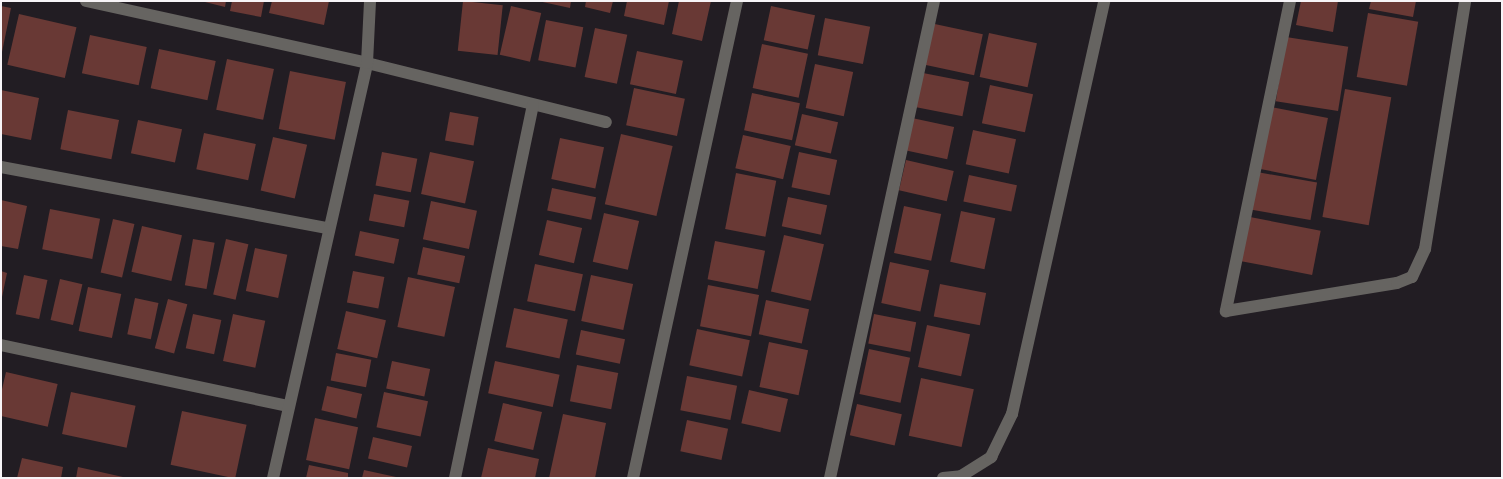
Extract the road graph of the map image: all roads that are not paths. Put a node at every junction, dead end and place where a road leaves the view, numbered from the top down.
1 (86, 1) edge
2 (370, 1) edge
3 (737, 1) edge
4 (934, 1) edge
5 (1104, 1) edge
6 (1290, 1) edge
7 (1465, 1) edge
8 (367, 63) junction
9 (533, 105) junction
10 (606, 122) dead end
11 (1, 167) edge
12 (328, 228) junction
13 (1, 345) edge
14 (289, 406) junction
15 (273, 478) edge
16 (456, 478) edge
17 (633, 478) edge
18 (830, 478) edge
19 (943, 478) edge

1 - 8 street
2 - 8 street
3 - 17 street
4 - 18 street
5 - 19 street
6 - 7 street
8 - 9 street
8 - 12 street
9 - 10 street
9 - 16 street
11 - 12 street
12 - 14 street
13 - 14 street
14 - 15 street

